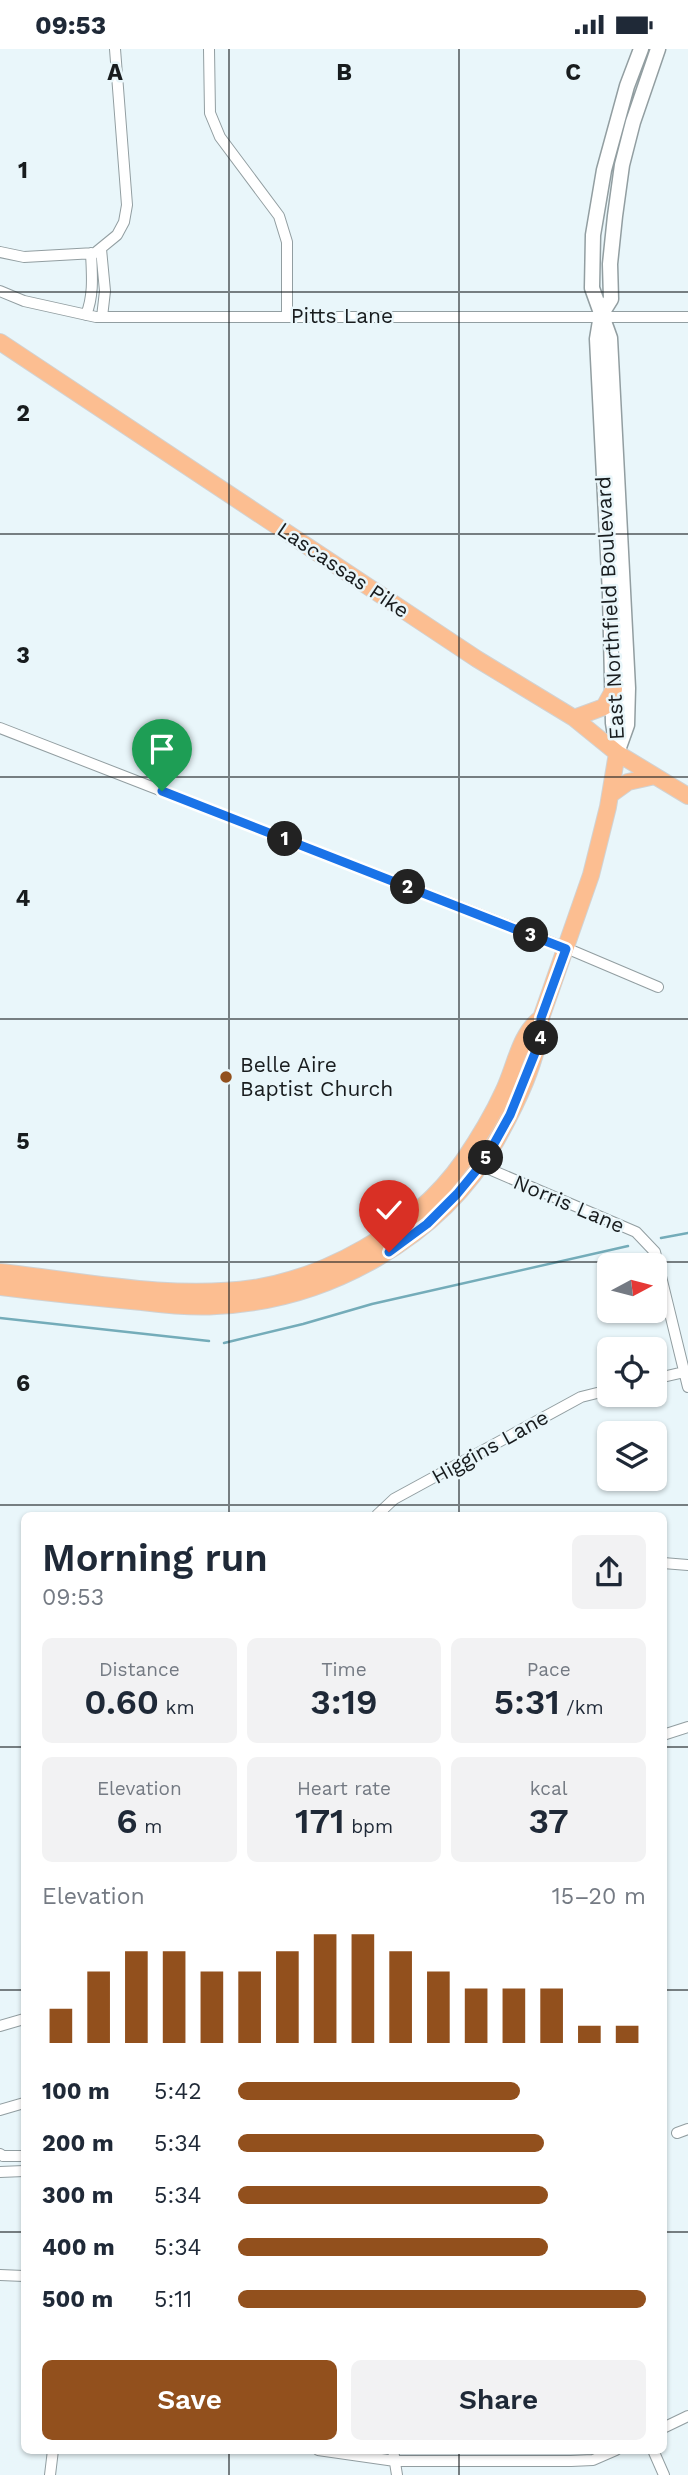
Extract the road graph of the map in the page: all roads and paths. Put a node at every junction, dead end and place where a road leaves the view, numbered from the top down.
1 (115, 49) edge
2 (209, 49) edge
3 (640, 53) edge
4 (655, 56) edge
5 (96, 251) junction
6 (0, 252) edge
7 (0, 291) edge
8 (86, 315) junction
9 (287, 316) junction
10 (601, 316) junction
11 (102, 317) junction
12 (688, 317) edge
13 (0, 342) edge
14 (610, 454) junction
15 (614, 689) junction
16 (574, 718) junction
17 (0, 728) edge
18 (617, 753) junction
19 (655, 776) junction
20 (610, 795) junction
21 (688, 796) edge
22 (566, 949) junction
23 (658, 987) dead end
24 (541, 1018) junction
25 (466, 1156) junction
26 (479, 1167) junction
27 (0, 1272) edge
28 (0, 1287) edge
29 (686, 1371) edge
30 (667, 1376) edge
31 (688, 1387) edge
32 (597, 1393) edge
33 (380, 1512) edge
34 (667, 1563) edge
35 (688, 1565) edge
36 (688, 1727) edge
37 (667, 1734) edge
38 (21, 2020) edge
39 (0, 2026) edge
40 (21, 2104) edge
41 (0, 2110) edge
42 (688, 2129) edge
43 (677, 2133) dead end
44 (0, 2154) edge
45 (19, 2156) edge
46 (21, 2171) edge
47 (0, 2172) edge
48 (0, 2275) edge
49 (21, 2276) edge
50 (688, 2416) edge
51 (667, 2426) edge
52 (53, 2454) edge
53 (346, 2454) edge
54 (393, 2454) edge
55 (608, 2454) edge
56 (655, 2454) edge
57 (394, 2461) junction
58 (50, 2475) edge
59 (397, 2475) edge
60 (664, 2475) edge

1 - 5 street
2 - 9 street
3 - 4 main road
3 - 10 main road, East Northfield Boulevard
4 - 10 main road, East Northfield Boulevard
5 - 6 street
5 - 8 street
5 - 11 street
7 - 8 street, Pitts Lane
8 - 11 street, Pitts Lane
9 - 10 street, Pitts Lane
9 - 11 street, Pitts Lane
10 - 12 street, Pitts Lane
10 - 14 main road, East Northfield Boulevard
13 - 16 main road, Lascassas Pike
14 - 15 main road, East Northfield Boulevard
14 - 18 main road, East Northfield Boulevard
15 - 16 main road
15 - 18 main road, East Northfield Boulevard
16 - 18 main road, Lascassas Pike
17 - 22 street
18 - 19 main road, Lascassas Pike
18 - 20 main road
19 - 20 main road
19 - 21 main road, Lascassas Pike
20 - 22 main road
22 - 23 street
22 - 24 main road
24 - 25 main road
24 - 26 main road
25 - 26 street, Norris Lane
25 - 27 main road
26 - 28 main road
26 - 29 street, Norris Lane
29 - 30 street
29 - 31 street, Norris Lane
32 - 33 street, Higgins Lane
34 - 35 street
36 - 37 street
38 - 39 street
40 - 41 street
42 - 43 street
44 - 45 street
46 - 47 street
48 - 49 street
50 - 51 street
52 - 58 street
53 - 57 street
54 - 57 street
55 - 57 street
56 - 60 street
57 - 59 street

